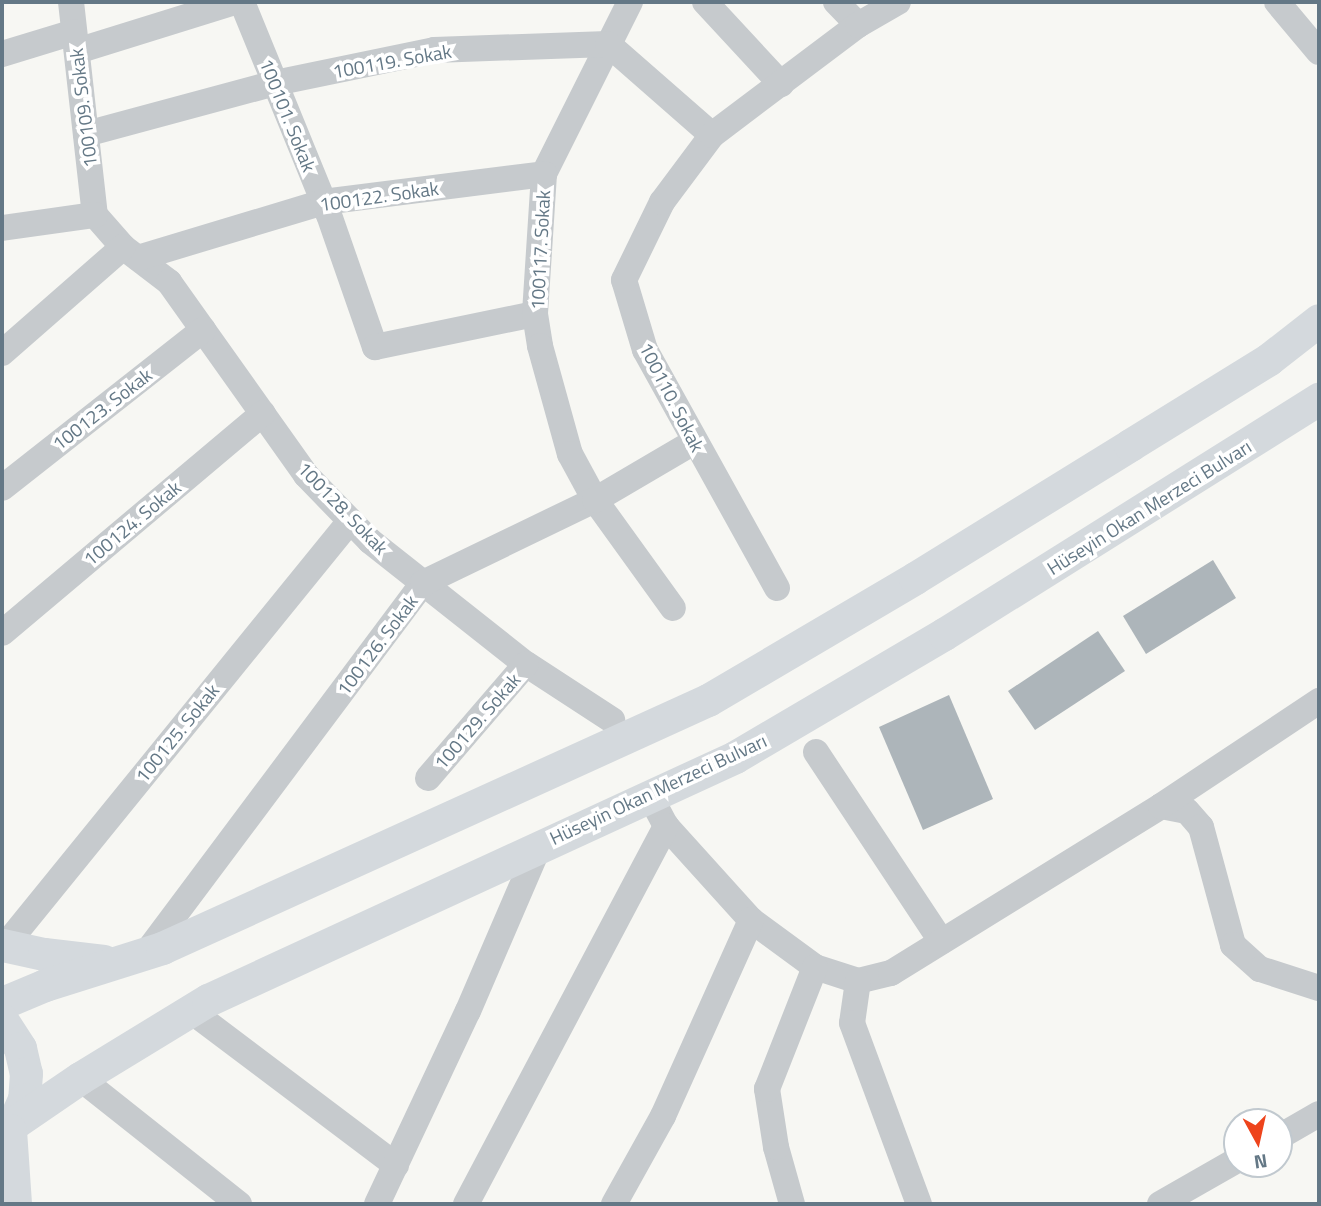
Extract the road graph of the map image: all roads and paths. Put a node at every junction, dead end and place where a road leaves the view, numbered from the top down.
1 (71, 2) edge
2 (234, 2) edge
3 (242, 2) edge
4 (629, 2) edge
5 (705, 2) edge
6 (836, 2) edge
7 (898, 2) edge
8 (1293, 8) edge
9 (858, 25) junction
10 (75, 41) junction
11 (608, 44) junction
12 (1319, 52) edge
13 (2, 54) edge
14 (275, 83) junction
15 (780, 83) junction
16 (86, 134) junction
17 (712, 135) junction
18 (544, 174) junction
19 (323, 202) junction
20 (95, 215) junction
21 (2, 228) edge
22 (131, 252) junction
23 (535, 314) junction
24 (1319, 320) edge
25 (203, 330) junction
26 (2, 353) edge
27 (1319, 399) edge
28 (263, 413) junction
29 (694, 442) junction
30 (2, 488) edge
31 (595, 500) junction
32 (350, 521) junction
33 (424, 583) junction
34 (777, 588) dead end
35 (673, 608) dead end
36 (2, 633) edge
37 (526, 664) junction
38 (1319, 701) edge
39 (612, 720) dead end
40 (816, 752) dead end
41 (428, 778) dead end
42 (650, 796) junction
43 (1161, 806) junction
44 (666, 826) junction
45 (539, 846) junction
46 (751, 920) junction
47 (941, 941) junction
48 (3, 946) edge
49 (132, 957) junction
50 (815, 967) junction
51 (858, 981) junction
52 (1319, 988) edge
53 (2, 1003) edge
54 (190, 1010) junction
55 (2, 1020) edge
56 (80, 1078) junction
57 (1319, 1114) edge
58 (1293, 1129) edge
59 (9, 1130) edge
60 (396, 1165) junction
61 (1223, 1168) edge
62 (15, 1204) edge
63 (239, 1204) edge
64 (377, 1204) edge
65 (466, 1204) edge
66 (614, 1204) edge
67 (792, 1204) edge
68 (919, 1204) edge
69 (1160, 1204) edge

1 - 10 street, 100109. Sokak
2 - 10 street
3 - 14 street, 100101. Sokak
4 - 11 street, 100117. Sokak
5 - 15 street
6 - 9 street
7 - 9 street, 100110. Sokak
8 - 12 street
9 - 15 street, 100110. Sokak
10 - 13 street
10 - 16 street, 100109. Sokak
11 - 14 street, 100119. Sokak
11 - 17 street
11 - 18 street, 100117. Sokak
14 - 16 street, 100119. Sokak
14 - 19 street, 100101. Sokak
15 - 17 street, 100110. Sokak
16 - 20 street, 100109. Sokak
17 - 29 street, 100110. Sokak
18 - 19 street, 100122. Sokak
18 - 23 street, 100117. Sokak
19 - 22 street, 100122. Sokak
19 - 23 street, 100101. Sokak
20 - 21 street
20 - 22 street, 100128. Sokak
22 - 25 street, 100128. Sokak
22 - 26 street, 100122. Sokak
23 - 31 street, 100117. Sokak
24 - 49 main road
25 - 28 street, 100128. Sokak
25 - 30 street, 100123. Sokak
27 - 42 main road, Hüseyin Okan Merzeci Bulvarı
28 - 32 street, 100128. Sokak
28 - 36 street, 100124. Sokak
29 - 31 street, 100126. Sokak
29 - 34 street, 100110. Sokak
31 - 33 street, 100126. Sokak
31 - 35 street, 100117. Sokak
32 - 33 street, 100128. Sokak
32 - 48 street, 100125. Sokak
33 - 37 street, 100128. Sokak
33 - 49 street, 100126. Sokak
37 - 39 street, 100128. Sokak
37 - 41 street, 100129. Sokak
38 - 43 street
40 - 47 street
42 - 44 street
42 - 45 main road, Hüseyin Okan Merzeci Bulvarı
43 - 47 street
43 - 52 street
44 - 46 street
44 - 65 street
45 - 54 main road, Hüseyin Okan Merzeci Bulvarı
45 - 60 street
46 - 50 street
46 - 66 street
47 - 51 street
48 - 49 main road
49 - 53 main road
50 - 51 street
50 - 67 street
51 - 68 street
54 - 56 main road, Hüseyin Okan Merzeci Bulvarı
54 - 60 street
55 - 59 main road
56 - 59 main road, Hüseyin Okan Merzeci Bulvarı
56 - 63 street
57 - 58 street
59 - 62 main road
60 - 64 street
61 - 69 street

